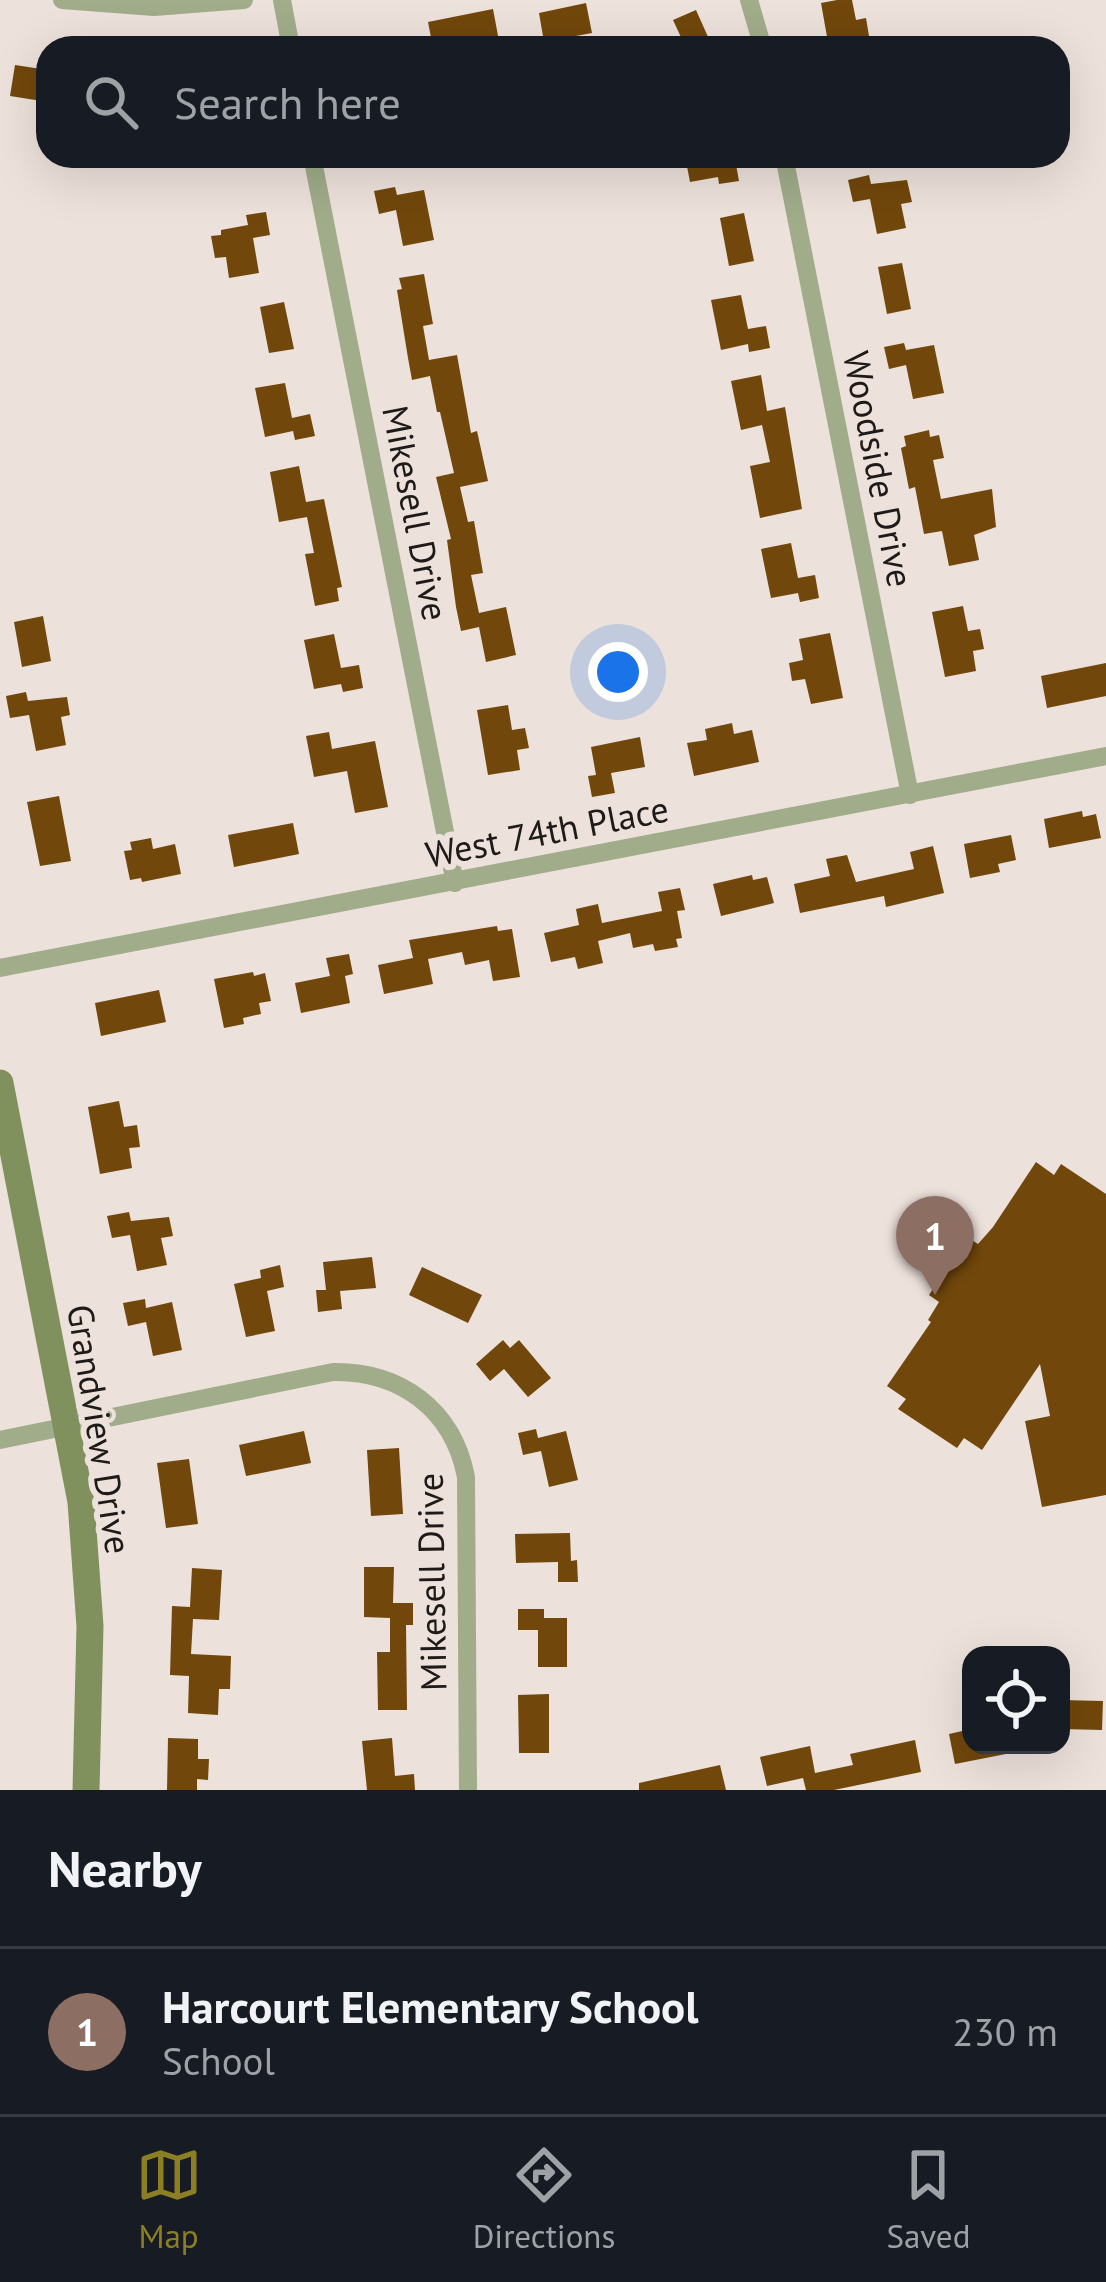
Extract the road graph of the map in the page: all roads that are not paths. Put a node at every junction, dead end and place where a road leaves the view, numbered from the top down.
1 (62, 0) edge
2 (244, 0) edge
3 (282, 0) edge
4 (748, 0) edge
5 (289, 36) edge
6 (759, 36) edge
7 (314, 168) edge
8 (786, 168) edge
9 (1106, 756) edge
10 (910, 795) junction
11 (455, 883) junction
12 (0, 968) edge
13 (0, 1084) edge
14 (68, 1426) junction
15 (0, 1441) edge
16 (86, 1790) edge
17 (467, 1790) edge

1 - 2 street
3 - 5 street
4 - 6 street
7 - 11 street, Mikesell Drive
8 - 10 street, Woodside Drive
9 - 10 street, West 74th Place
10 - 11 street, West 74th Place
11 - 12 street, West 74th Place
13 - 14 street, Grandview Drive
14 - 15 street
14 - 16 street, Grandview Drive
14 - 17 street, Mikesell Drive

